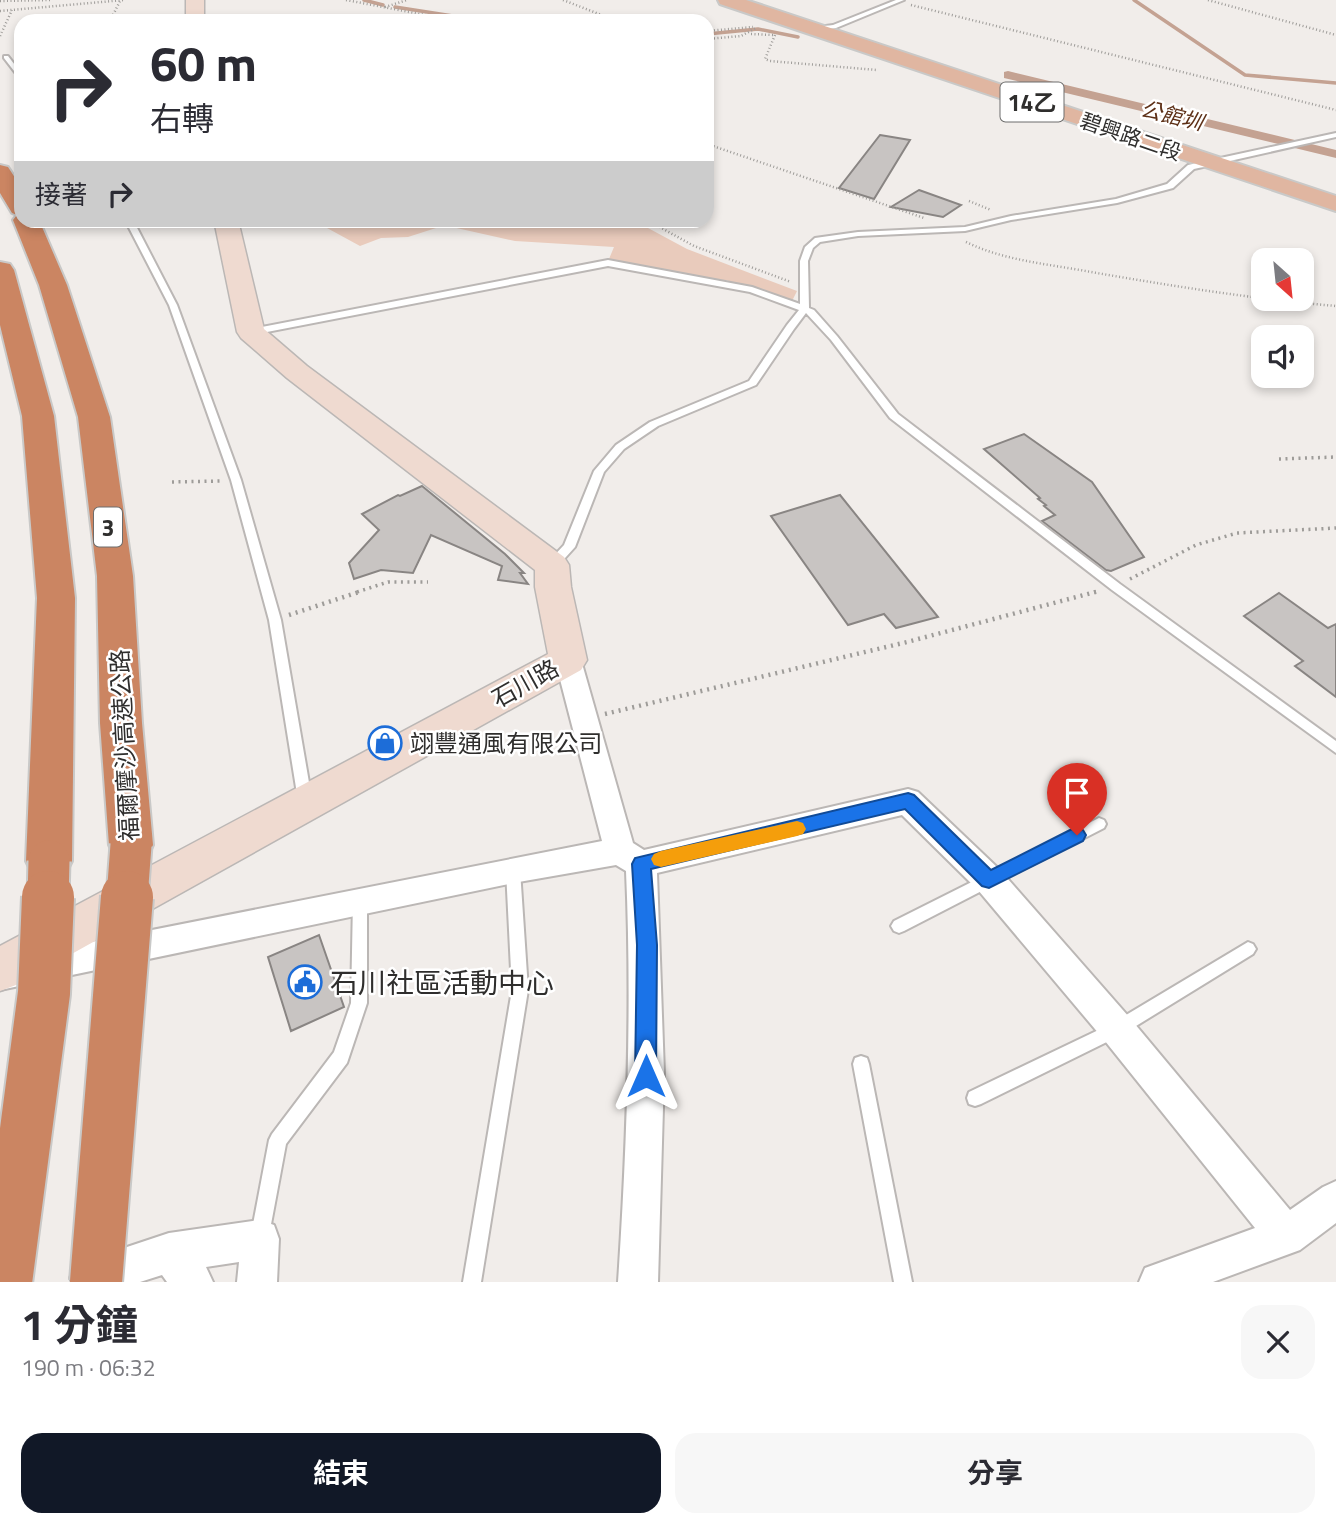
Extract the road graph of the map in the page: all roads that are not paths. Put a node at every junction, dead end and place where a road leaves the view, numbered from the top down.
1 (727, 0) edge
2 (752, 0) edge
3 (898, 1) edge
4 (834, 27) junction
5 (810, 28) junction
6 (1336, 135) edge
7 (1220, 161) junction
8 (0, 172) edge
9 (1336, 194) edge
10 (14, 196) edge
11 (1336, 204) edge
12 (29, 228) edge
13 (133, 228) edge
14 (228, 228) edge
15 (0, 270) edge
16 (805, 309) junction
17 (251, 332) junction
18 (552, 565) junction
19 (568, 660) junction
20 (1336, 748) edge
21 (305, 804) junction
22 (1099, 824) dead end
23 (631, 857) junction
24 (513, 870) junction
25 (989, 880) junction
26 (360, 901) junction
27 (900, 926) dead end
28 (1248, 949) dead end
29 (15, 979) edge
30 (1116, 1028) junction
31 (862, 1064) dead end
32 (975, 1098) dead end
33 (0, 1126) edge
34 (1336, 1200) edge
35 (1286, 1236) junction
36 (260, 1239) junction
37 (181, 1267) edge
38 (6, 1282) edge
39 (79, 1282) edge
40 (96, 1282) edge
41 (257, 1282) edge
42 (472, 1282) edge
43 (638, 1282) edge
44 (903, 1282) edge
45 (1159, 1282) edge

1 - 5 main road, 碧興路二段 / 14乙
2 - 4 main road, 碧興路二段 / 14乙
3 - 4 lane
4 - 5 lane
4 - 7 main road, 碧興路二段 / 14乙
5 - 7 main road, 碧興路二段 / 14乙
6 - 7 lane
7 - 9 main road, 碧興路二段 / 14乙
7 - 11 main road, 碧興路二段 / 14乙
7 - 16 lane
8 - 10 highway
12 - 40 highway, 福爾摩沙高速公路 / 3, bridge
13 - 21 lane
14 - 17 street
15 - 29 highway, bridge
16 - 17 lane
16 - 18 lane
16 - 20 lane
17 - 18 street
18 - 19 street, 石川路
19 - 21 street, 石川路
19 - 23 street
21 - 29 street, 石川路
22 - 25 lane
23 - 24 street
23 - 25 street
23 - 43 street
24 - 26 street
24 - 42 lane
25 - 27 lane
25 - 30 street
26 - 29 street
26 - 36 lane
28 - 30 lane
29 - 33 highway, bridge
29 - 38 highway, bridge
30 - 32 lane
30 - 35 street
31 - 44 lane
34 - 35 street
35 - 45 street
36 - 37 street
36 - 41 street
37 - 39 street

